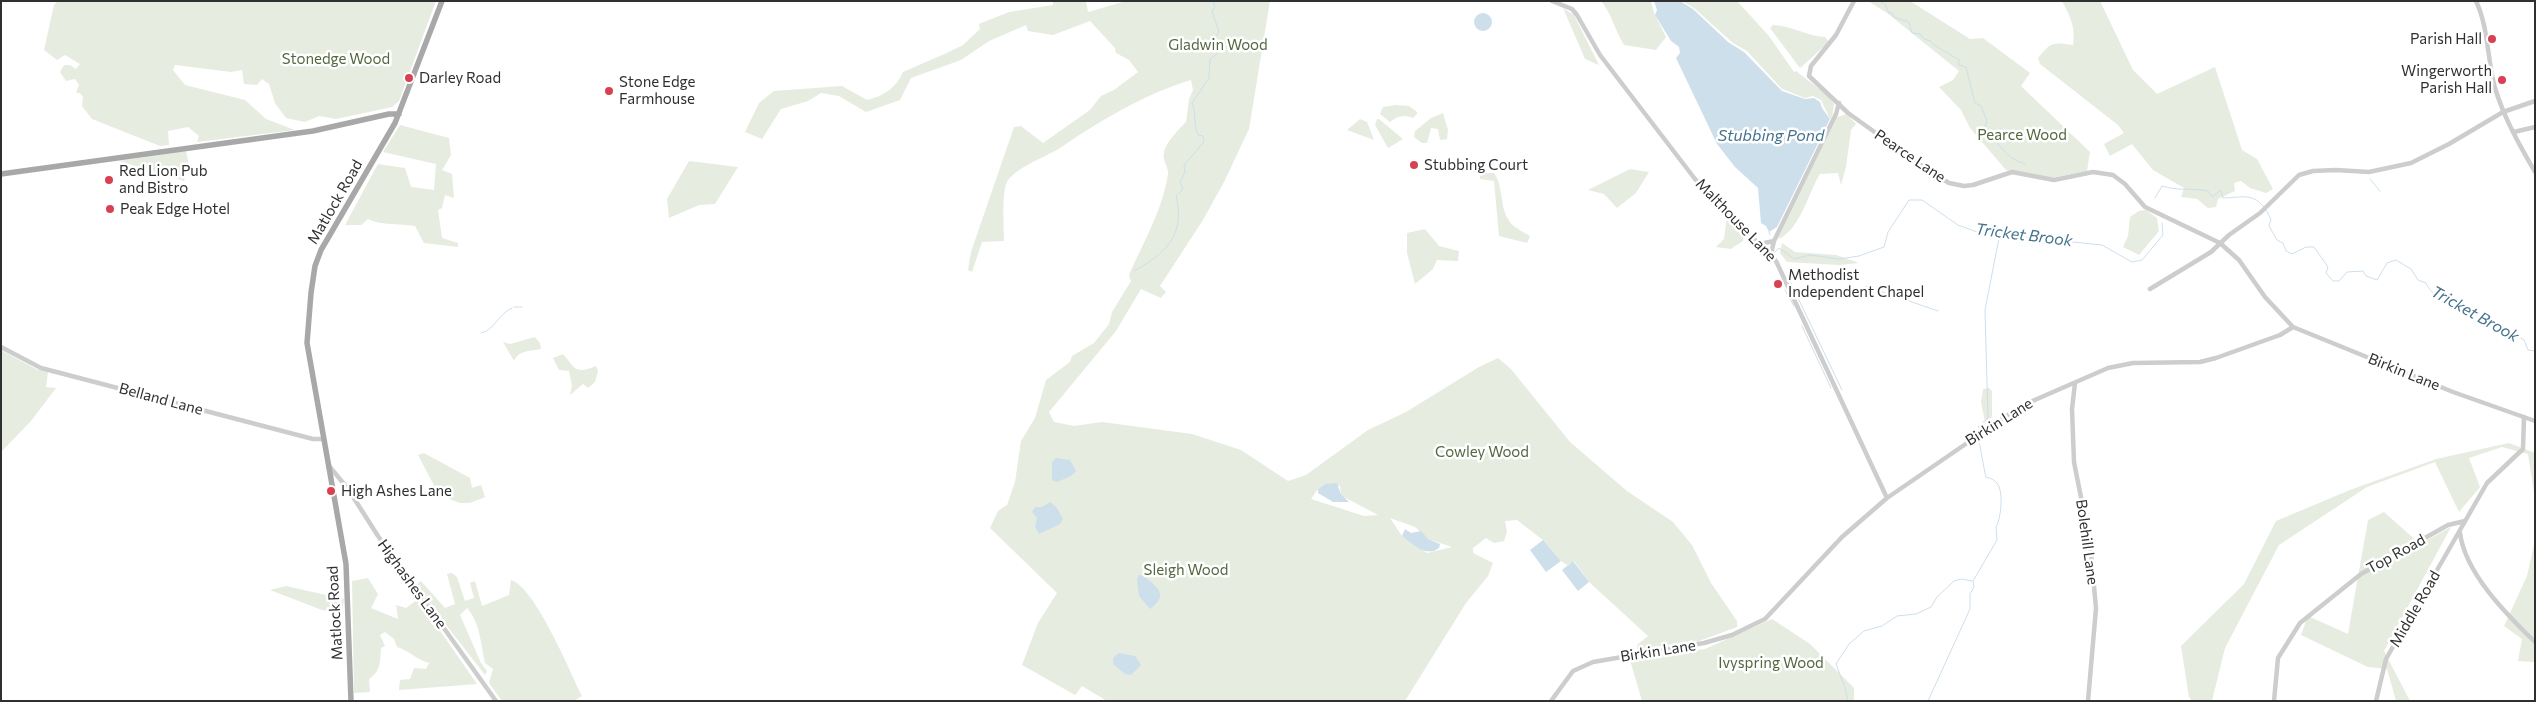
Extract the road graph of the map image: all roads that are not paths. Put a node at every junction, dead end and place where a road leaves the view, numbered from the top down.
1 (442, 1) edge
2 (1552, 1) edge
3 (1854, 1) edge
4 (2476, 1) edge
5 (2535, 101) edge
6 (1839, 103) junction
7 (1848, 112) junction
8 (2503, 112) junction
9 (399, 114) junction
10 (1836, 114) junction
11 (2535, 127) edge
12 (2514, 132) junction
13 (2535, 172) edge
14 (1, 174) edge
15 (1774, 241) junction
16 (2220, 243) junction
17 (1760, 244) junction
18 (1771, 254) junction
19 (2150, 289) dead end
20 (2293, 327) junction
21 (1, 347) edge
22 (2075, 383) junction
23 (2524, 418) junction
24 (2535, 421) edge
25 (324, 439) junction
26 (329, 466) junction
27 (1887, 498) junction
28 (2465, 521) junction
29 (2460, 533) junction
30 (2535, 642) edge
31 (351, 701) edge
32 (496, 701) edge
33 (1551, 701) edge
34 (2088, 701) edge
35 (2274, 701) edge
36 (2376, 701) edge

1 - 9 main road, Matlock Road
2 - 17 street, Malthouse Lane
3 - 6 street, Pearce Lane
4 - 8 street
5 - 8 street
6 - 7 street, Pearce Lane
6 - 10 street
7 - 10 street
7 - 16 street, Pearce Lane
8 - 12 street
8 - 16 street
9 - 14 main road
9 - 25 main road, Matlock Road
10 - 15 street
11 - 12 street
12 - 13 street
15 - 17 street
15 - 18 street
16 - 19 street
16 - 20 street, Pearce Lane
17 - 18 street, Malthouse Lane
18 - 27 street, Malthouse Lane
20 - 22 street, Birkin Lane
20 - 23 street, Birkin Lane
21 - 25 street, Belland Lane
22 - 27 street, Birkin Lane
22 - 34 street, Bolehill Lane
23 - 24 street, Birkin Lane
23 - 28 street
25 - 26 main road, Matlock Road
26 - 31 main road, Matlock Road
26 - 32 street, Highashes Lane
27 - 33 street, Birkin Lane
28 - 29 street, Middle Road
28 - 35 street, Top Road
29 - 30 street
29 - 36 street, Middle Road

